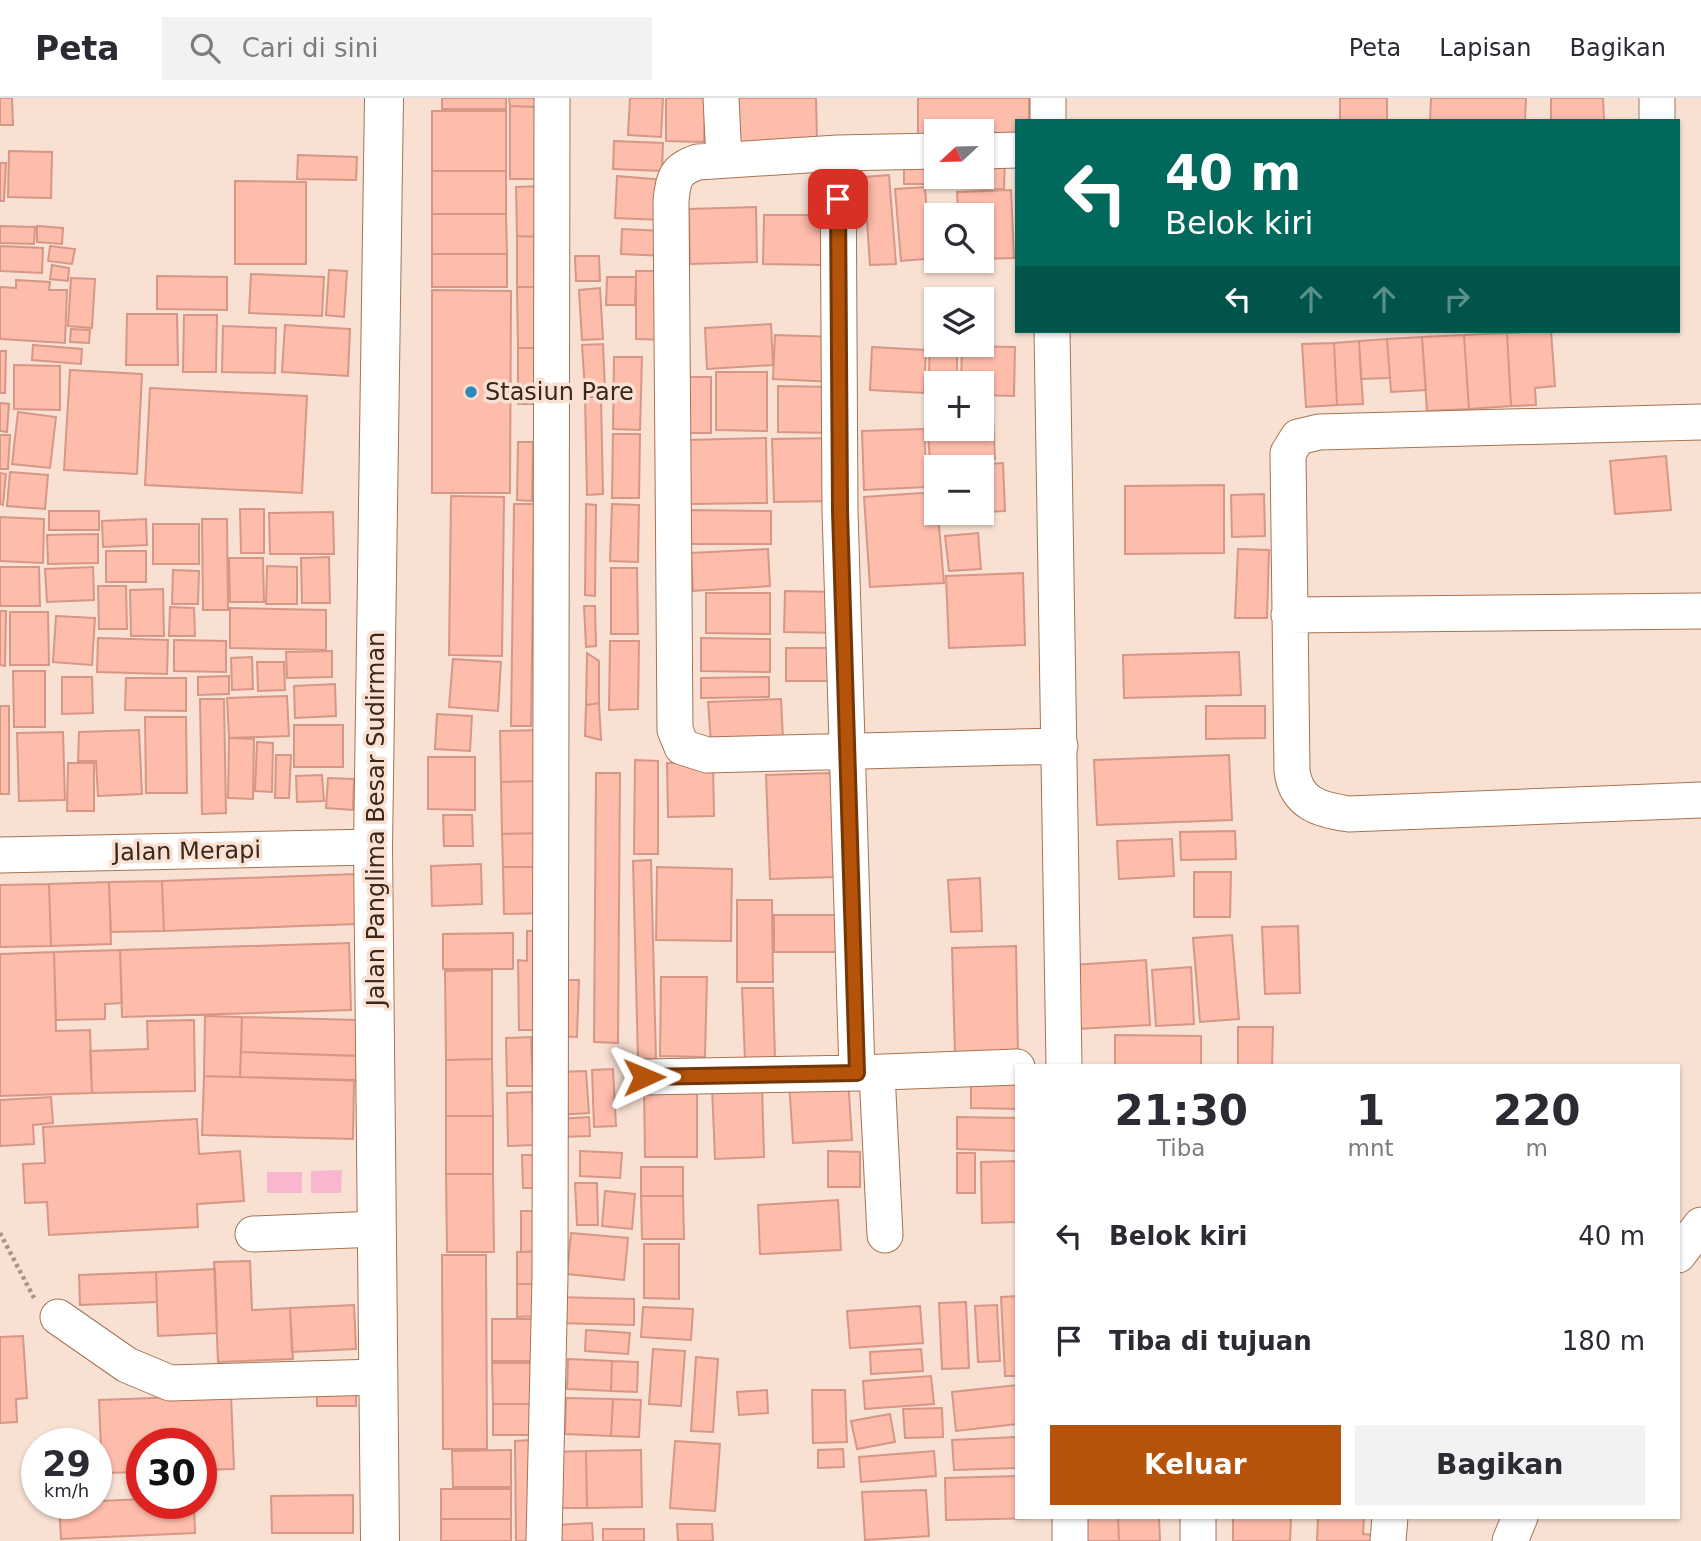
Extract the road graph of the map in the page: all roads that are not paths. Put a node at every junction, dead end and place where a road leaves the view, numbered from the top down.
1 (384, 98) edge
2 (552, 98) edge
3 (721, 98) edge
4 (1048, 98) edge
5 (1657, 98) edge
6 (1048, 119) edge
7 (1657, 119) edge
8 (994, 150) edge
9 (1015, 150) edge
10 (924, 151) edge
11 (838, 153) junction
12 (724, 160) junction
13 (1052, 333) edge
14 (1701, 422) edge
15 (1701, 611) edge
16 (1289, 615) junction
17 (1060, 746) junction
18 (848, 751) junction
19 (1701, 800) edge
20 (373, 846) junction
21 (0, 855) edge
22 (1064, 1064) edge
23 (1015, 1067) edge
24 (867, 1073) junction
25 (644, 1077) dead end
26 (1701, 1225) edge
27 (377, 1229) junction
28 (253, 1234) dead end
29 (885, 1235) dead end
30 (1680, 1252) edge
31 (58, 1317) road end
32 (378, 1377) junction
33 (1070, 1519) edge
34 (1198, 1519) edge
35 (1390, 1519) edge
36 (1519, 1519) edge
37 (380, 1541) edge
38 (544, 1541) edge
39 (1070, 1541) edge
40 (1198, 1541) edge
41 (1388, 1541) edge
42 (1510, 1541) edge

1 - 20 main road, Jalan Panglima Besar Sudirman
2 - 38 street
3 - 12 street
4 - 6 street
5 - 7 street
8 - 9 street
10 - 11 street
11 - 12 street
11 - 18 street
12 - 18 street
13 - 17 street
14 - 16 street
15 - 16 street
16 - 19 street
17 - 18 street
17 - 22 street
18 - 24 street
20 - 21 street, Jalan Merapi
20 - 27 main road, Jalan Panglima Besar Sudirman
23 - 24 street
24 - 25 street
24 - 29 street
26 - 30 street
27 - 28 street
27 - 32 main road, Jalan Panglima Besar Sudirman
31 - 32 street
32 - 37 main road, Jalan Panglima Besar Sudirman
33 - 39 street
34 - 40 street
35 - 41 street
36 - 42 street

